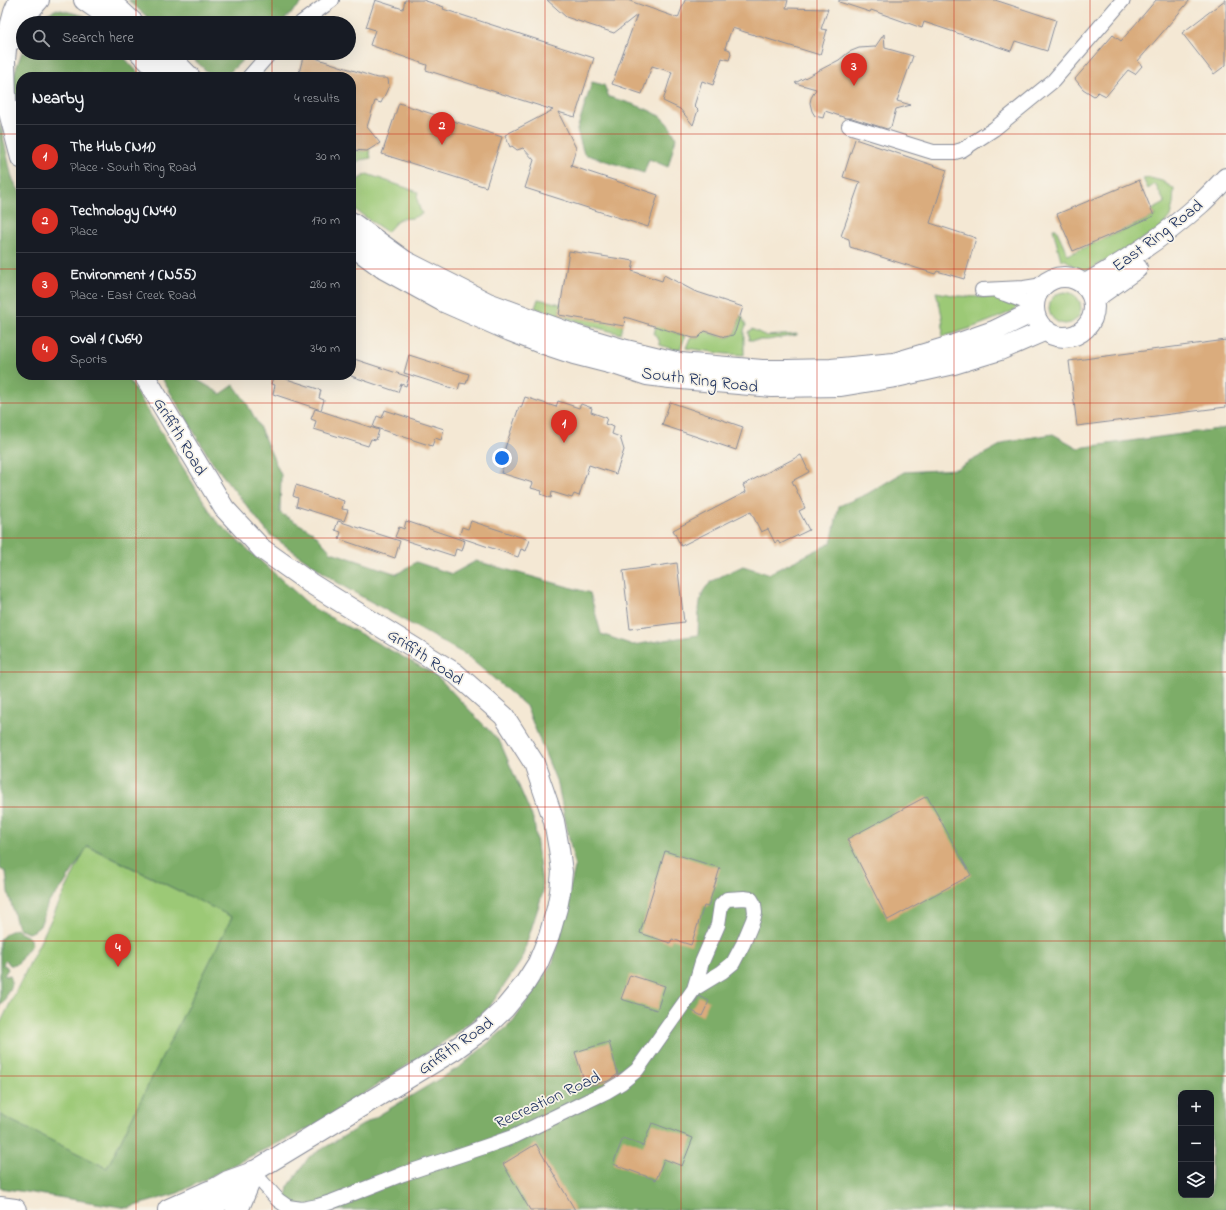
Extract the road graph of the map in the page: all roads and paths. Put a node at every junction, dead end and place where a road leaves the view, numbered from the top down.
1 (19, 0) edge
2 (39, 0) edge
3 (84, 0) edge
4 (109, 0) edge
5 (332, 0) edge
6 (1123, 0) edge
7 (27, 16) edge
8 (104, 16) edge
9 (126, 16) edge
10 (310, 16) edge
11 (16, 37) edge
12 (147, 60) edge
13 (173, 60) edge
14 (264, 60) edge
15 (5, 61) junction
16 (159, 72) edge
17 (185, 72) edge
18 (253, 72) edge
19 (849, 126) dead end
20 (16, 139) edge
21 (1226, 178) edge
22 (1226, 194) edge
23 (356, 226) edge
24 (356, 249) edge
25 (1043, 285) junction
26 (1089, 292) junction
27 (1034, 307) junction
28 (1046, 330) junction
29 (147, 380) edge
30 (694, 989) junction
31 (253, 1172) junction
32 (210, 1201) edge
33 (0, 1208) edge
34 (14, 1210) edge
35 (169, 1210) edge
36 (188, 1210) edge
37 (237, 1210) edge

1 - 15 street
2 - 7 street
3 - 8 street
4 - 9 street
5 - 10 street
6 - 19 street
11 - 15 street
12 - 16 street
13 - 17 street
14 - 18 street
15 - 20 street
21 - 26 street, East Ring Road
22 - 26 street, East Ring Road
23 - 27 street, South Ring Road
24 - 28 street, South Ring Road
25 - 26 street
25 - 27 street
25 - 27 street
26 - 28 street
27 - 28 street
29 - 31 street, Griffith Road
30 - 30 street, Recreation Road
30 - 31 street, Recreation Road
31 - 32 street, Griffith Road
31 - 37 highway
32 - 35 highway
32 - 36 street, Griffith Road
33 - 34 highway

